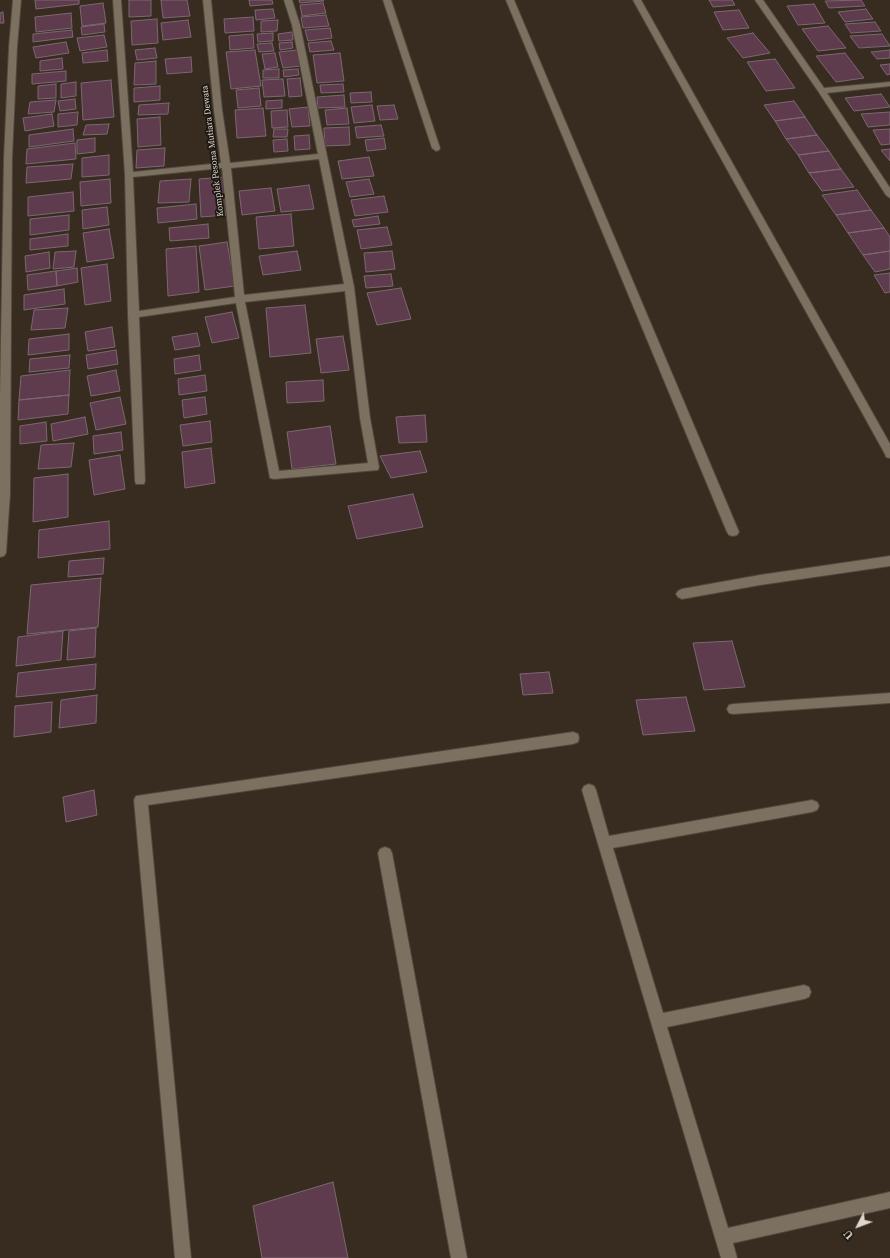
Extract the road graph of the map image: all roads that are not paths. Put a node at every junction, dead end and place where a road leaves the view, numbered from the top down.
1 (17, 0) edge
2 (117, 0) edge
3 (207, 0) edge
4 (288, 0) edge
5 (387, 0) edge
6 (510, 0) edge
7 (637, 0) edge
8 (759, 0) edge
9 (890, 84) edge
10 (822, 91) junction
11 (436, 148) dead end
12 (323, 156) junction
13 (226, 165) junction
14 (129, 175) junction
15 (890, 195) edge
16 (349, 287) junction
17 (240, 298) junction
18 (133, 315) junction
19 (890, 454) edge
20 (140, 480) dead end
21 (733, 532) dead end
22 (0, 553) edge
23 (890, 561) edge
24 (682, 594) dead end
25 (890, 698) edge
26 (733, 709) dead end
27 (573, 738) dead end
28 (589, 790) dead end
29 (812, 806) dead end
30 (605, 843) junction
31 (385, 852) dead end
32 (804, 992) dead end
33 (658, 1021) junction
34 (890, 1200) edge
35 (723, 1237) junction
36 (183, 1258) edge
37 (459, 1258) edge
38 (729, 1258) edge

1 - 22 street
2 - 14 street
3 - 13 street, Komplek Pesona Mutiara Dewata
4 - 12 street
5 - 11 street
6 - 21 street
7 - 19 street
8 - 10 street
9 - 10 street
10 - 15 street
12 - 13 street
12 - 16 street
13 - 14 street
13 - 17 street, Komplek Pesona Mutiara Dewata
14 - 18 street
16 - 17 street
16 - 17 street, Komplek Pesona Mutiara Dewata
17 - 18 street
18 - 20 street
23 - 24 street
25 - 26 street
27 - 36 street
28 - 30 street
29 - 30 street
30 - 33 street
31 - 37 street
32 - 33 street
33 - 35 street
34 - 35 street
35 - 38 street

